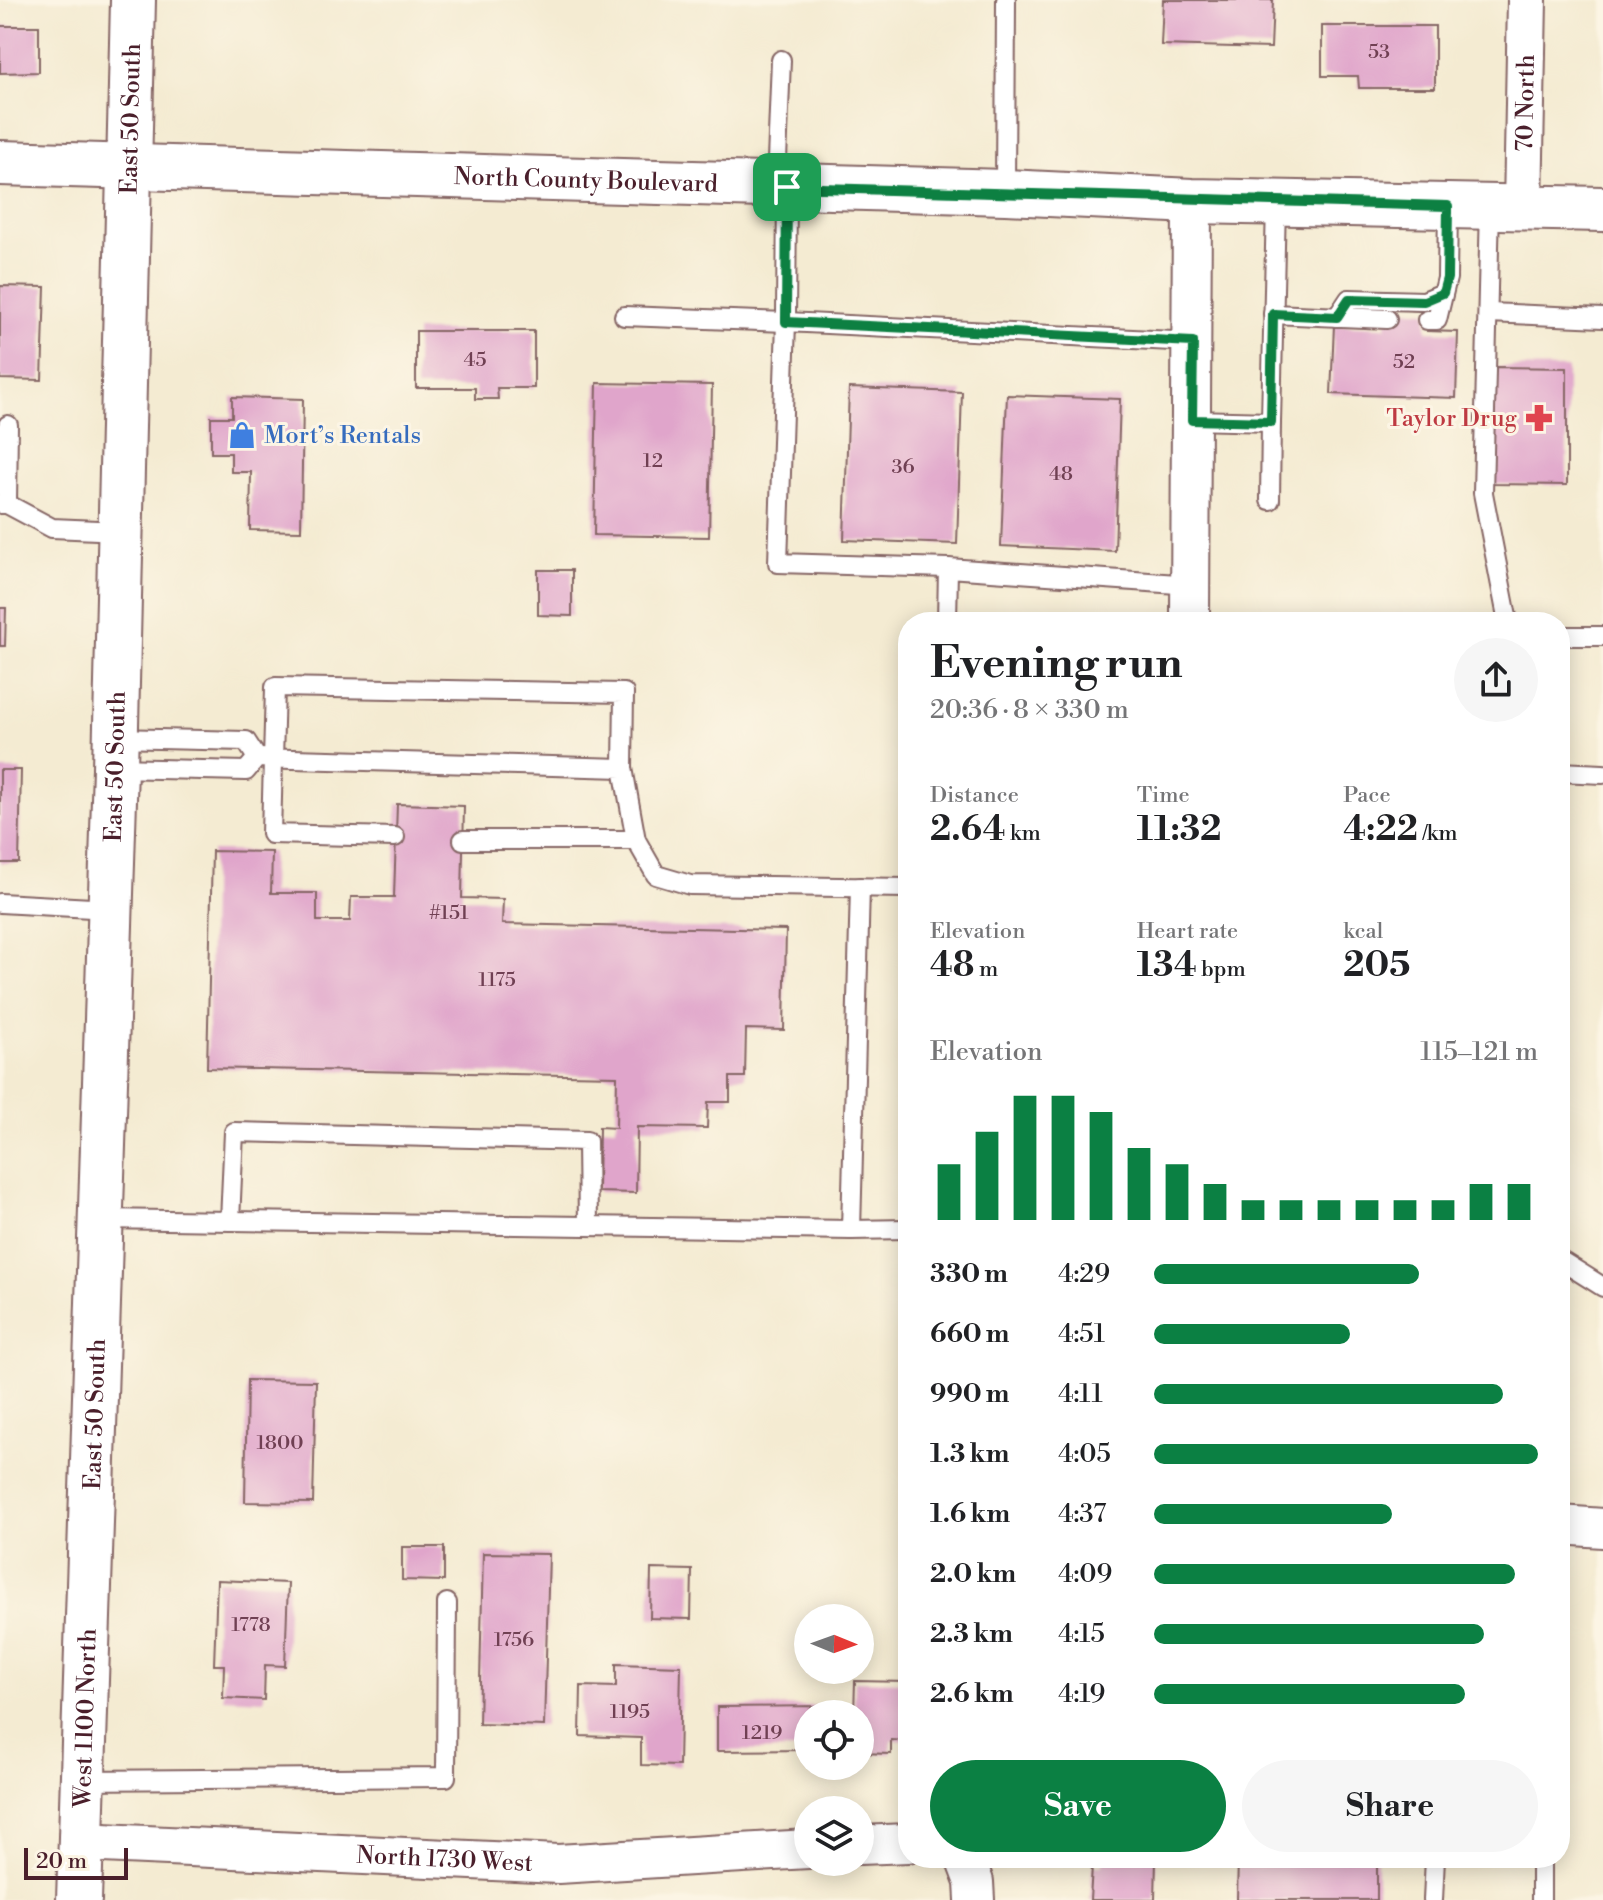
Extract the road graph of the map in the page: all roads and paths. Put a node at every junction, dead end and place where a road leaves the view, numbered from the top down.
1 (133, 0) edge
2 (1006, 0) edge
3 (1527, 0) edge
4 (781, 60) dead end
5 (0, 163) edge
6 (129, 166) junction
7 (782, 187) junction
8 (1005, 192) junction
9 (1192, 201) junction
10 (1276, 203) junction
11 (1487, 207) junction
12 (1603, 209) edge
13 (1443, 293) junction
14 (1489, 313) junction
15 (1273, 314) junction
16 (624, 316) dead end
17 (1337, 317) junction
18 (1603, 318) edge
19 (1387, 319) dead end
20 (1427, 320) dead end
21 (786, 322) junction
22 (1193, 342) junction
23 (1192, 420) junction
24 (1271, 422) junction
25 (8, 425) dead end
26 (1270, 500) dead end
27 (4, 504) edge
28 (120, 531) junction
29 (948, 568) junction
30 (1192, 585) junction
31 (947, 612) edge
32 (1191, 612) edge
33 (1506, 612) edge
34 (1570, 636) edge
35 (1603, 636) edge
36 (115, 753) junction
37 (265, 759) junction
38 (623, 768) junction
39 (1570, 772) edge
40 (1603, 774) edge
41 (395, 837) dead end
42 (463, 840) dead end
43 (636, 840) junction
44 (860, 887) junction
45 (898, 888) edge
46 (0, 903) edge
47 (110, 909) junction
48 (99, 1219) junction
49 (230, 1221) junction
50 (588, 1226) junction
51 (898, 1229) edge
52 (851, 1230) junction
53 (1570, 1266) edge
54 (1603, 1287) edge
55 (1570, 1526) edge
56 (1603, 1528) edge
57 (90, 1535) joint
58 (447, 1603) dead end
59 (82, 1780) junction
60 (81, 1842) junction
61 (898, 1843) edge
62 (874, 1844) edge
63 (794, 1850) edge
64 (969, 1868) edge
65 (1435, 1868) edge
66 (1541, 1868) edge
67 (79, 1900) edge
68 (975, 1900) edge
69 (1433, 1900) edge
70 (1541, 1900) edge

1 - 6 main road, East 50 South
2 - 8 lane
3 - 11 street, 70 North
4 - 7 lane
5 - 6 main road, North County Boulevard
6 - 7 main road, North County Boulevard
6 - 28 main road, East 50 South
7 - 8 main road, North County Boulevard
7 - 21 lane
8 - 9 main road, North County Boulevard
9 - 10 main road, North County Boulevard
9 - 22 street
10 - 11 main road, North County Boulevard
10 - 15 lane
11 - 12 main road, North County Boulevard
11 - 13 lane
11 - 14 lane
13 - 17 lane
13 - 20 lane
14 - 18 lane
14 - 33 lane
15 - 17 lane
15 - 24 lane
16 - 21 lane
17 - 19 lane
21 - 22 lane
21 - 29 lane
22 - 23 street
23 - 24 lane
23 - 30 street
24 - 26 lane
25 - 27 lane
27 - 28 lane
28 - 36 main road, East 50 South
29 - 30 lane
29 - 31 lane
30 - 32 street
34 - 35 lane
36 - 37 lane
36 - 37 lane
36 - 47 main road, East 50 South
37 - 38 lane
37 - 38 lane
37 - 41 lane
38 - 43 lane
39 - 40 lane
42 - 43 lane
43 - 44 lane
44 - 45 lane
44 - 52 lane
46 - 47 lane
47 - 48 main road, East 50 South
48 - 49 lane
48 - 57 main road, East 50 South
49 - 50 lane
49 - 50 lane
50 - 52 lane
51 - 52 lane
53 - 54 lane
55 - 56 street
57 - 59 main road, West 1100 North
58 - 59 lane
59 - 60 main road, West 1100 North
60 - 63 street, North 1730 West
60 - 67 main road, West 1100 North
61 - 62 street
64 - 68 street
65 - 69 lane
66 - 70 lane

